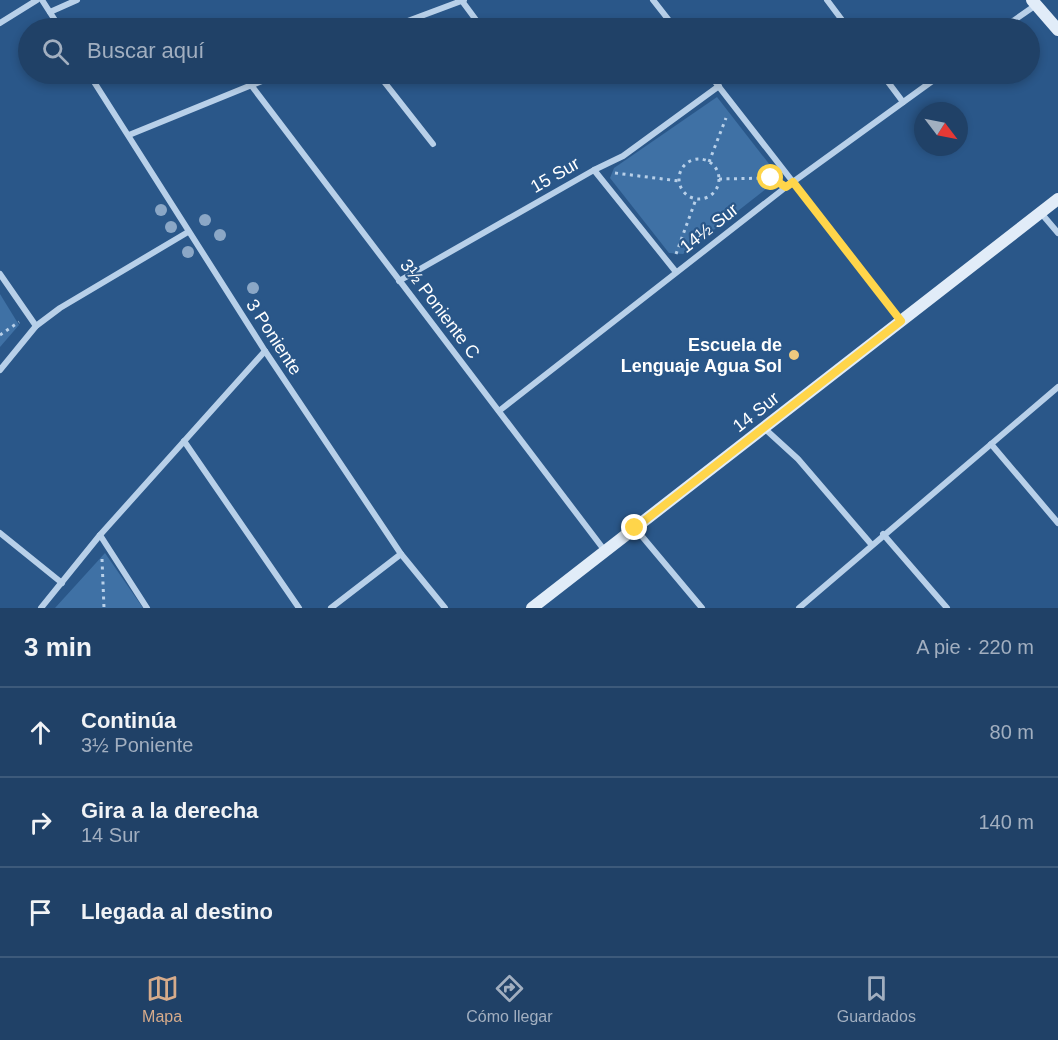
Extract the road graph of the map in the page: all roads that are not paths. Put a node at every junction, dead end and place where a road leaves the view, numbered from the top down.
1 (37, 0) edge
2 (42, 0) edge
3 (77, 0) edge
4 (463, 0) edge
5 (653, 0) edge
6 (827, 0) edge
7 (1034, 2) edge
8 (50, 12) junction
9 (54, 18) edge
10 (415, 18) edge
11 (475, 18) edge
12 (667, 18) edge
13 (841, 18) edge
14 (1015, 18) edge
15 (0, 23) edge
16 (1058, 30) edge
17 (96, 84) edge
18 (256, 84) edge
19 (386, 84) edge
20 (890, 84) edge
21 (928, 84) edge
22 (251, 86) junction
23 (719, 86) joint
24 (903, 102) junction
25 (129, 135) junction
26 (433, 144) dead end
27 (594, 170) junction
28 (793, 182) junction
29 (1058, 199) edge
30 (1041, 213) junction
31 (188, 232) junction
32 (1058, 233) edge
33 (676, 272) junction
34 (0, 274) edge
35 (399, 281) junction
36 (901, 321) junction
37 (36, 326) junction
38 (265, 351) junction
39 (0, 370) edge
40 (1058, 387) edge
41 (499, 411) junction
42 (764, 428) junction
43 (184, 441) junction
44 (991, 444) junction
45 (1058, 523) edge
46 (635, 528) junction
47 (0, 533) edge
48 (883, 534) junction
49 (100, 535) junction
50 (871, 544) junction
51 (605, 551) junction
52 (401, 554) junction
53 (62, 583) junction
54 (540, 606) edge
55 (41, 608) edge
56 (147, 608) edge
57 (298, 608) edge
58 (331, 608) edge
59 (445, 608) edge
60 (702, 608) edge
61 (798, 608) edge
62 (947, 608) edge

1 - 15 street
2 - 8 street
3 - 8 street
4 - 10 street
4 - 11 street
5 - 12 street
6 - 13 street
7 - 14 street
7 - 16 street
8 - 9 street
17 - 25 street, 3 Poniente
18 - 22 street
19 - 26 street
20 - 24 street
21 - 24 street, 14½ Sur
22 - 25 street
22 - 35 street, 3½ Poniente C
23 - 27 street, 15 Sur
23 - 28 street
24 - 28 street, 14½ Sur
25 - 31 street, 3 Poniente
27 - 33 street
27 - 35 street, 15 Sur
28 - 33 street, 14½ Sur
28 - 36 street
29 - 30 street, 14 Sur
30 - 32 street
30 - 36 street, 14 Sur
31 - 37 street
31 - 38 street, 3 Poniente
33 - 41 street, 14½ Sur
34 - 37 street
35 - 41 street, 3½ Poniente C
36 - 42 street, 14 Sur
37 - 39 street
38 - 43 street
38 - 52 street, 3 Poniente
40 - 44 street
41 - 51 street, 3½ Poniente C
42 - 46 street, 14 Sur
42 - 50 street
43 - 49 street
43 - 57 street
44 - 45 street
44 - 48 street
46 - 51 street, 14 Sur
46 - 60 street
47 - 53 street
48 - 50 street
48 - 62 street
49 - 53 street
49 - 56 street
50 - 61 street
51 - 54 street, 14 Sur
52 - 58 street
52 - 59 street, 3 Poniente
53 - 55 street

